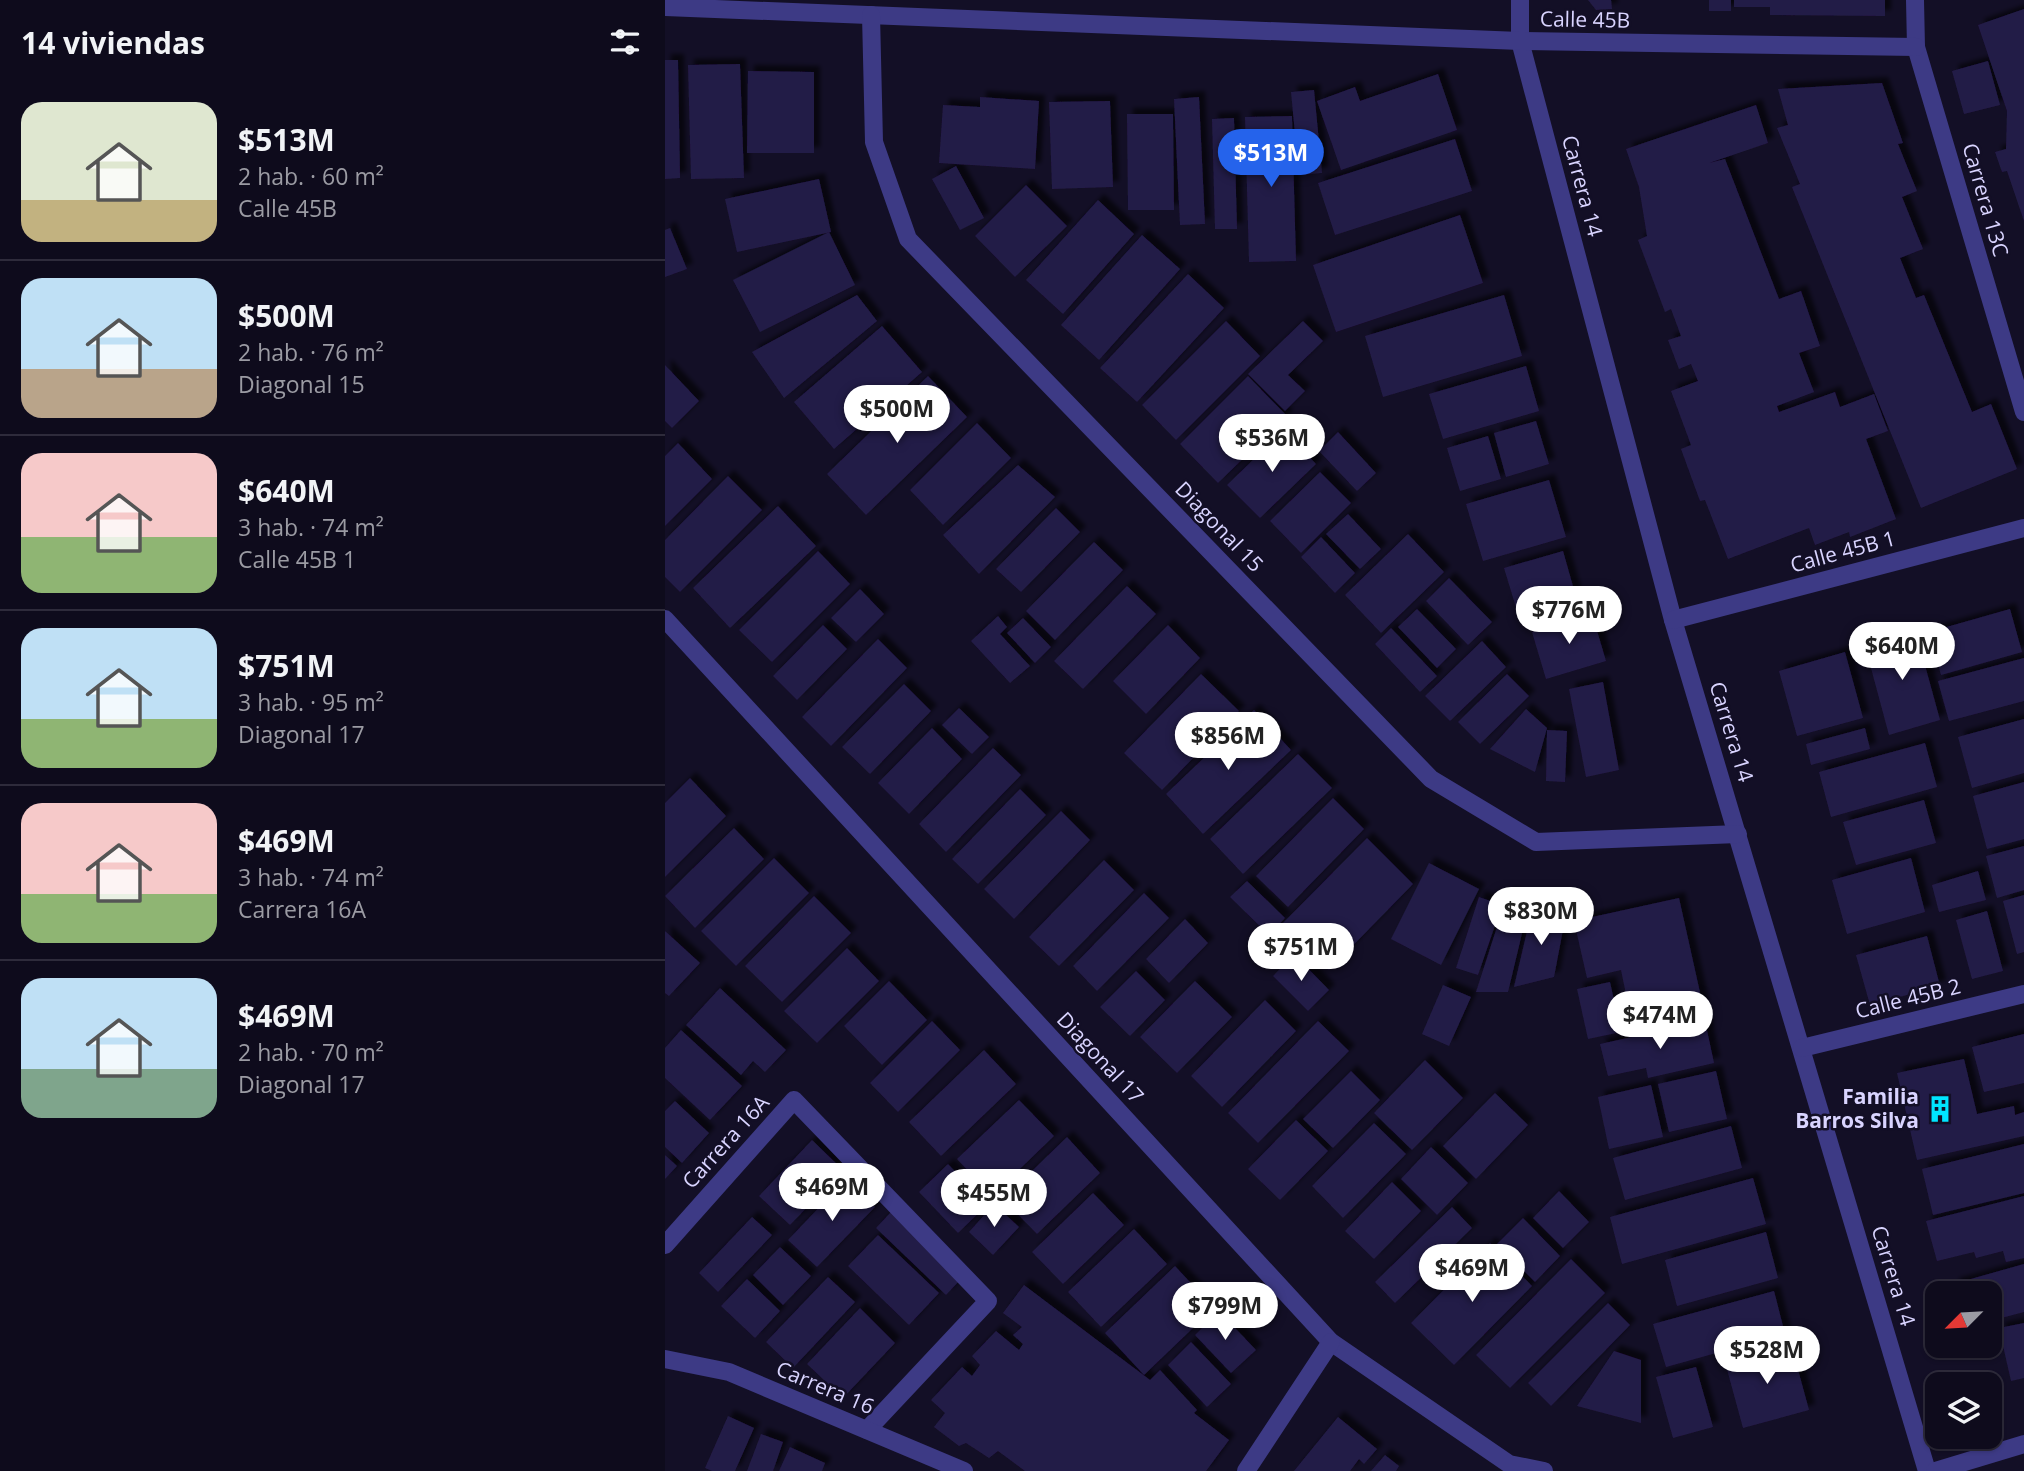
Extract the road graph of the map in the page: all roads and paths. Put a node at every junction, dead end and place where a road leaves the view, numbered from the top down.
1 (1520, 0) edge
2 (1915, 0) edge
3 (665, 7) edge
4 (934, 9) edge
5 (871, 15) junction
6 (1520, 41) junction
7 (1916, 47) junction
8 (2024, 412) edge
9 (2024, 528) edge
10 (665, 619) edge
11 (1673, 620) junction
12 (1738, 834) junction
13 (2024, 994) edge
14 (1802, 1048) junction
15 (665, 1245) edge
16 (1331, 1342) junction
17 (665, 1359) edge
18 (867, 1430) junction
19 (2024, 1444) edge
20 (964, 1471) edge
21 (1246, 1471) edge
22 (1544, 1471) edge
23 (1927, 1471) edge
24 (1935, 1471) edge

1 - 6 street, Carrera 14
2 - 7 street, Carrera 13C
3 - 5 street, Calle 45B
4 - 5 street, Calle 45B
4 - 6 street, Calle 45B
5 - 12 street, Diagonal 15
6 - 7 street, Calle 45B
6 - 11 street, Carrera 14
7 - 8 street, Carrera 13C
9 - 11 street, Calle 45B 1
10 - 16 street, Diagonal 17
11 - 12 street, Carrera 14
12 - 14 street, Carrera 14
13 - 14 street, Calle 45B 2
14 - 23 street, Carrera 14
15 - 18 street, Carrera 16A
16 - 21 street
16 - 22 street, Diagonal 17
17 - 18 street, Carrera 16
18 - 20 street, Carrera 16
19 - 24 street

